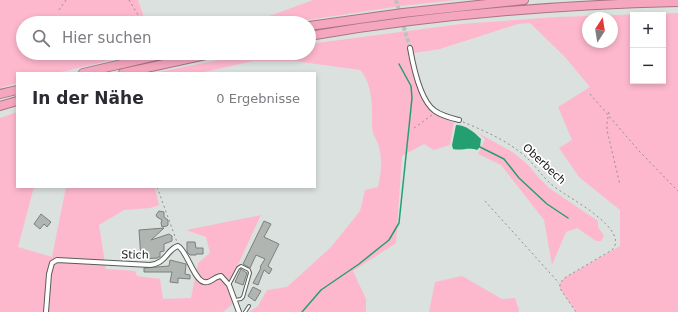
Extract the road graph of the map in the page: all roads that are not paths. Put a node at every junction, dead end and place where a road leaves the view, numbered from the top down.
1 (524, 0) edge
2 (678, 2) edge
3 (316, 25) edge
4 (316, 35) edge
5 (410, 48) tunnel mouth
6 (139, 60) edge
7 (183, 60) edge
8 (87, 72) edge
9 (128, 72) edge
10 (16, 90) edge
11 (0, 94) edge
12 (16, 101) edge
13 (0, 106) edge
14 (459, 120) road end
15 (229, 285) junction
16 (234, 300) junction
17 (249, 306) dead end
18 (46, 312) edge
19 (239, 312) edge
20 (244, 312) edge

1 - 3 highway
2 - 4 highway
5 - 14 street
6 - 8 highway
7 - 9 highway
10 - 11 highway
12 - 13 highway
15 - 16 street
15 - 16 lane
15 - 18 street, Stich
16 - 19 street
17 - 20 lane

